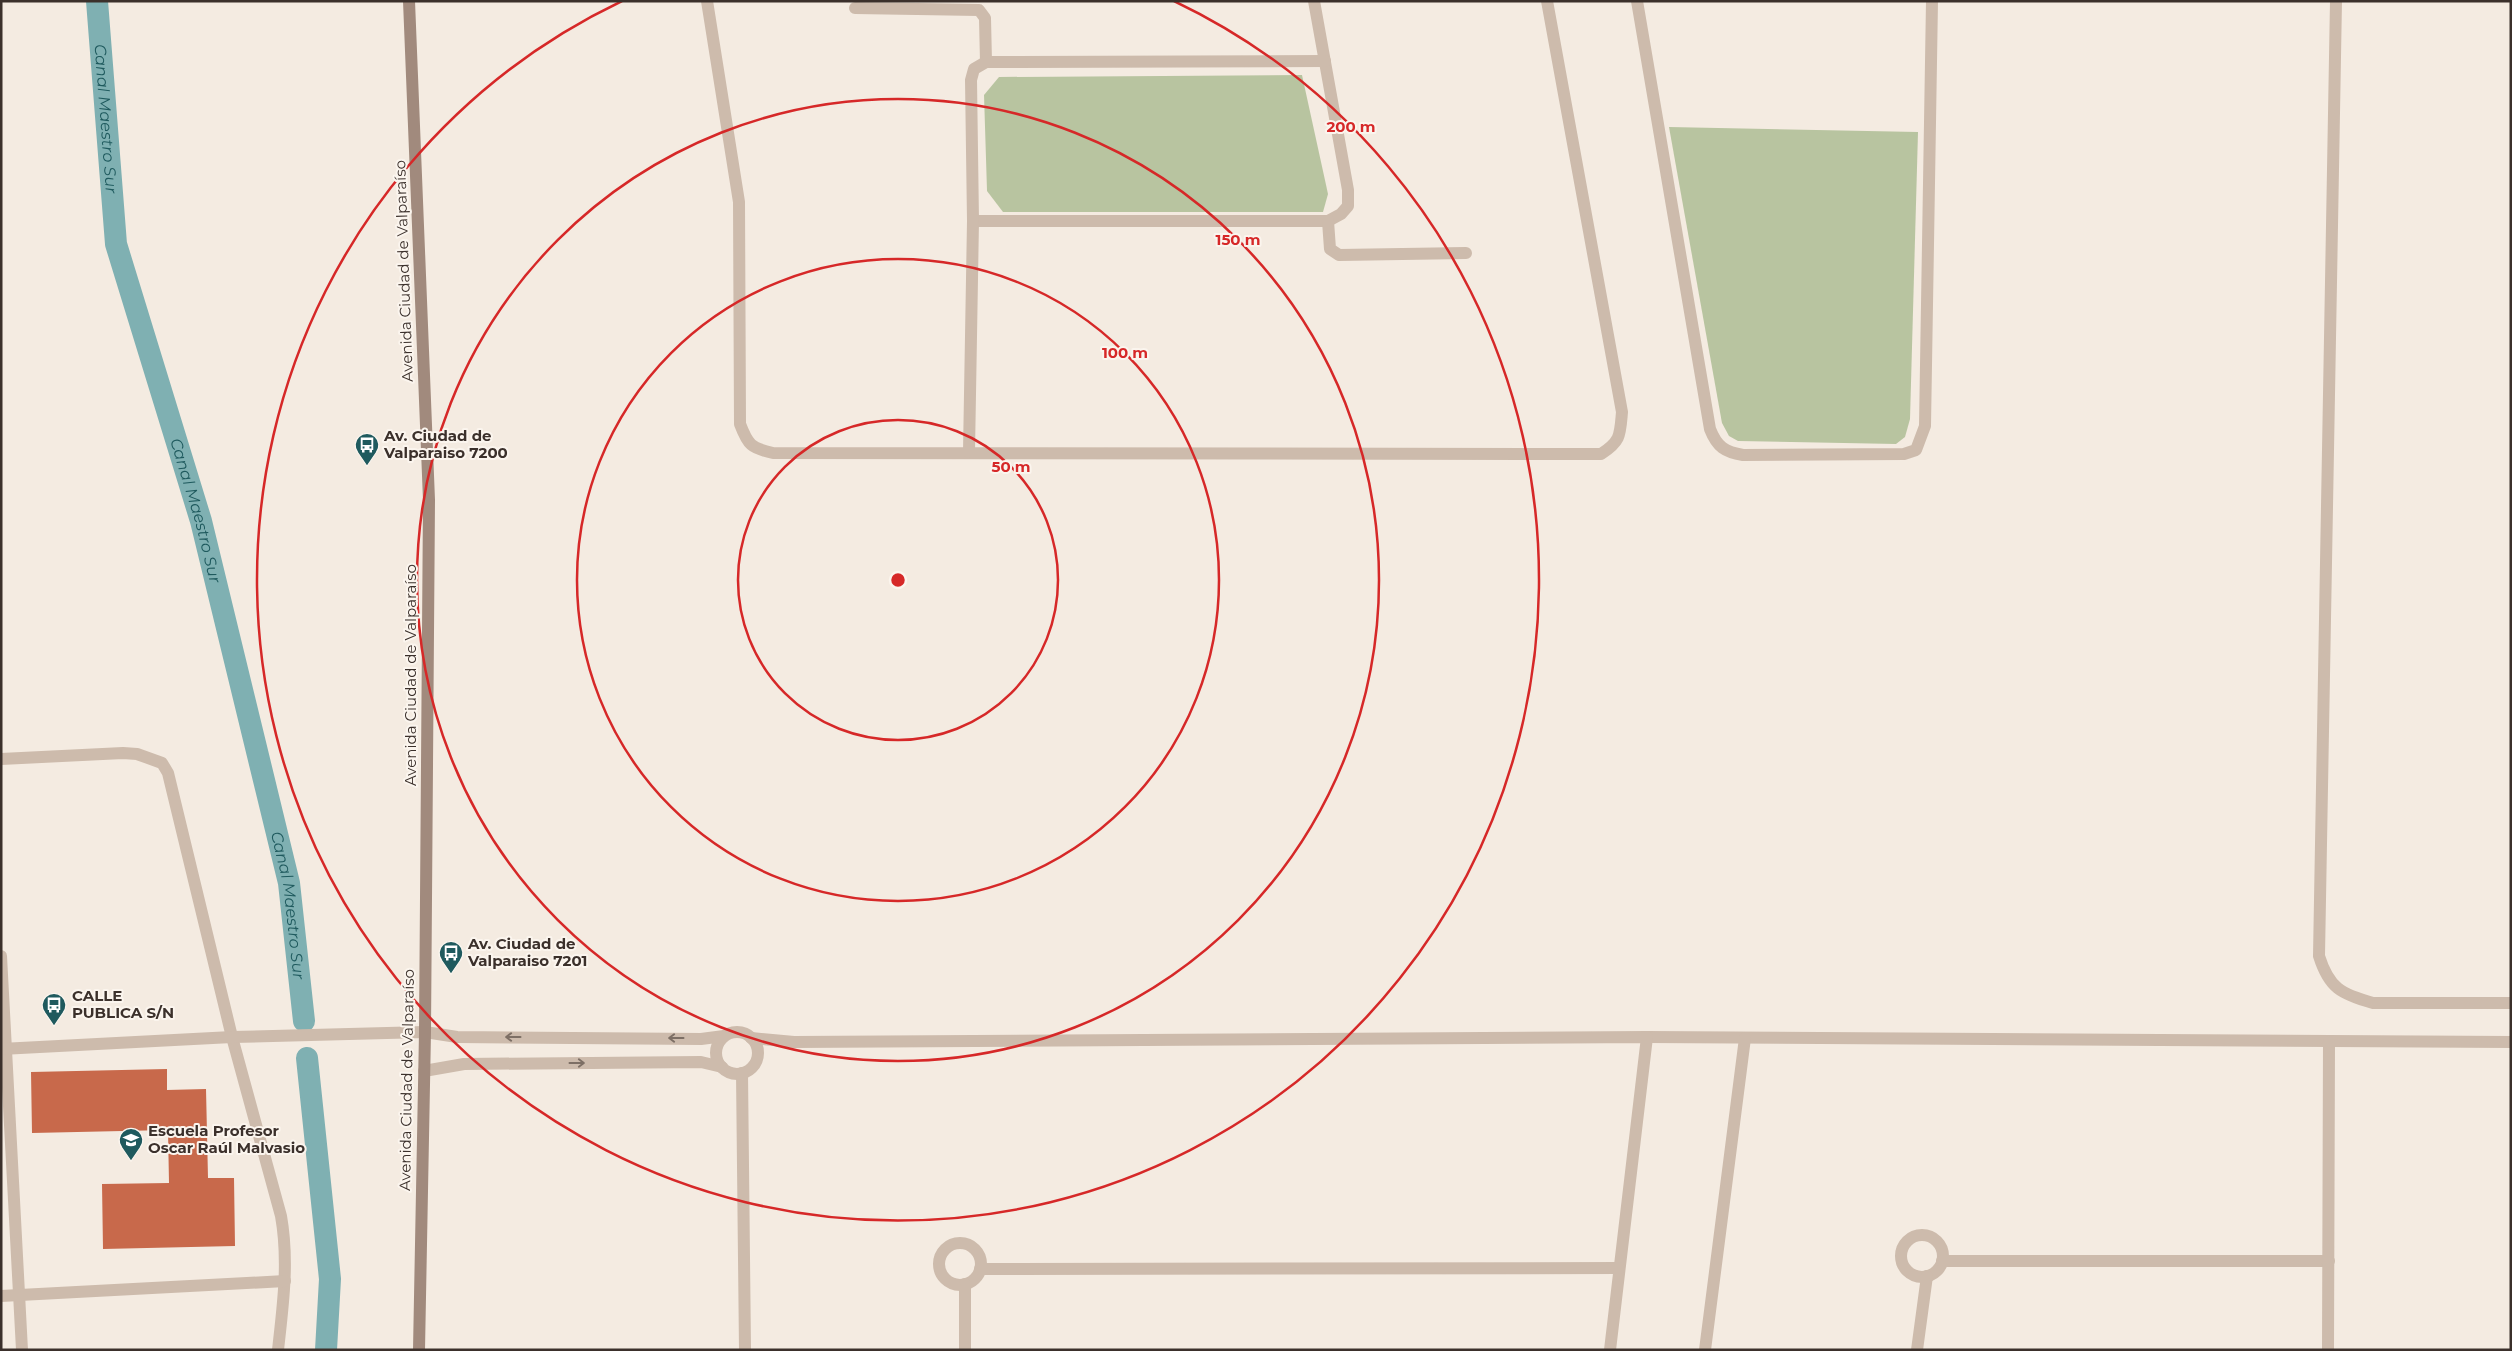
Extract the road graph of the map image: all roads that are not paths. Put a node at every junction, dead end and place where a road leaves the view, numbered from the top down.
1 (409, 1) edge
2 (707, 1) edge
3 (1314, 1) edge
4 (1547, 1) edge
5 (1637, 1) edge
6 (1932, 1) edge
7 (2336, 1) edge
8 (855, 8) dead end
9 (1325, 61) junction
10 (986, 62) junction
11 (973, 221) junction
12 (1328, 221) junction
13 (1466, 253) dead end
14 (969, 452) junction
15 (1, 759) edge
16 (1, 956) edge
17 (2511, 1003) edge
18 (425, 1032) junction
19 (724, 1036) junction
20 (232, 1037) junction
21 (1647, 1037) junction
22 (751, 1038) junction
23 (1745, 1038) junction
24 (794, 1042) junction
25 (2329, 1042) junction
26 (2511, 1042) edge
27 (4, 1049) edge
28 (755, 1063) junction
29 (722, 1067) junction
30 (424, 1071) junction
31 (742, 1073) junction
32 (1942, 1261) junction
33 (2328, 1261) junction
34 (1619, 1268) junction
35 (980, 1269) junction
36 (1927, 1276) junction
37 (285, 1281) junction
38 (965, 1284) junction
39 (20, 1295) junction
40 (1, 1296) edge
41 (22, 1350) edge
42 (278, 1350) edge
43 (419, 1350) edge
44 (745, 1350) edge
45 (965, 1350) edge
46 (1610, 1350) edge
47 (1705, 1350) edge
48 (1917, 1350) edge
49 (2328, 1350) edge

1 - 18 main road, Avenida Ciudad de Valparaíso
2 - 14 street
3 - 9 street
4 - 14 street
5 - 6 street
7 - 17 street
8 - 10 street
9 - 10 street
9 - 12 street
10 - 11 street
11 - 12 street
11 - 14 street
12 - 13 street
15 - 20 street
16 - 27 street
19 -> 18 street
18 - 20 street
18 - 30 main road, Avenida Ciudad de Valparaíso
19 - 22 street
19 - 29 street
20 - 27 street
20 - 37 street
21 - 23 street
21 - 24 street
21 - 34 street
22 - 24 street
22 - 28 street
23 - 25 street
23 - 47 street
24 - 28 street
25 - 26 street
25 - 33 street
27 - 39 street
28 - 31 street
30 -> 29 street
29 - 31 street
30 - 43 main road, Avenida Ciudad de Valparaíso
31 - 44 street
32 - 33 street
32 - 36 street
32 - 36 street
33 - 49 street
34 - 35 street
34 - 46 street
35 - 38 street
35 - 38 street
36 - 48 street
37 - 39 street
37 - 42 street
38 - 45 street
39 - 40 street
39 - 41 street

